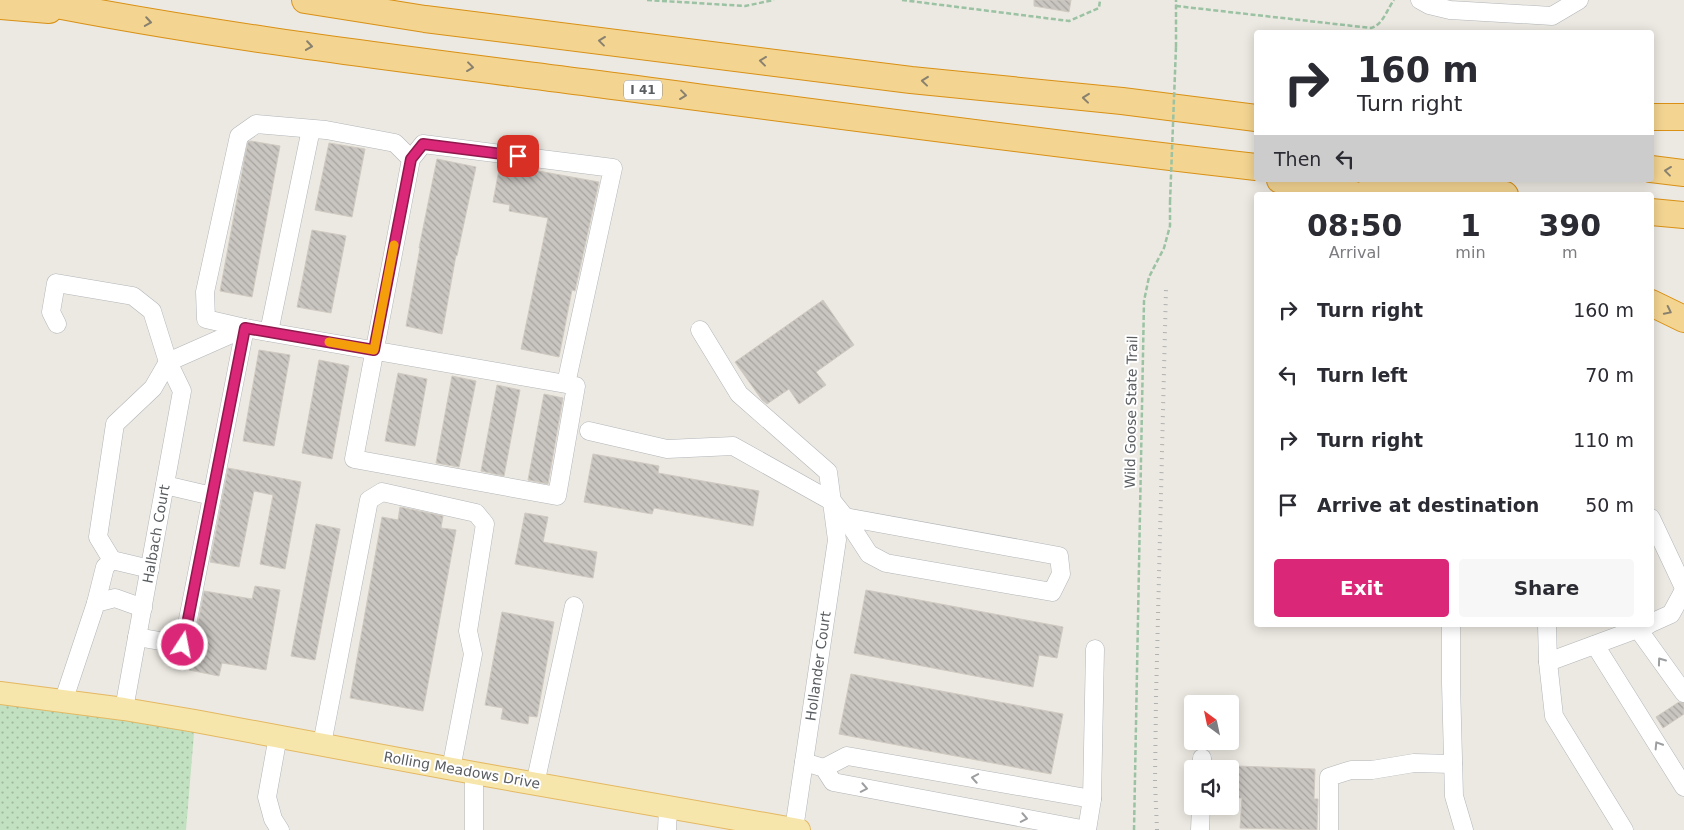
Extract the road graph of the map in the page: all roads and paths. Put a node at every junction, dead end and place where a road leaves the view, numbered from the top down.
1 (31, 0) edge
2 (305, 0) edge
3 (647, 0) edge
4 (774, 0) edge
5 (902, 0) edge
6 (1100, 0) edge
7 (1176, 0) edge
8 (1394, 0) edge
9 (1420, 0) edge
10 (1520, 0) edge
11 (1579, 0) edge
12 (0, 6) edge
13 (1176, 6) junction
14 (1530, 15) junction
15 (109, 16) junction
16 (1122, 101) junction
17 (1254, 107) edge
18 (1654, 116) edge
19 (1684, 117) edge
20 (1254, 118) edge
21 (311, 129) junction
22 (411, 159) junction
23 (1191, 160) junction
24 (1254, 167) edge
25 (1654, 169) edge
26 (1684, 173) edge
27 (1254, 175) edge
28 (1290, 182) edge
29 (1390, 182) edge
30 (1340, 192) edge
31 (1478, 192) edge
32 (1654, 212) edge
33 (1684, 215) edge
34 (1654, 304) edge
35 (1684, 319) edge
36 (57, 324) dead end
37 (245, 328) junction
38 (700, 330) dead end
39 (269, 332) junction
40 (374, 350) junction
41 (168, 362) junction
42 (566, 384) junction
43 (589, 431) dead end
44 (165, 485) junction
45 (212, 496) junction
46 (833, 502) junction
47 (845, 517) junction
48 (1654, 524) edge
49 (112, 560) junction
50 (150, 568) junction
51 (1684, 589) edge
52 (96, 603) junction
53 (574, 606) dead end
54 (143, 608) junction
55 (1654, 622) edge
56 (1451, 627) edge
57 (1547, 627) edge
58 (1643, 627) edge
59 (1647, 627) edge
60 (137, 637) junction
61 (1595, 645) junction
62 (1095, 649) dead end
63 (1548, 662) junction
64 (0, 681) edge
65 (0, 693) edge
66 (1684, 693) edge
67 (65, 696) junction
68 (124, 709) junction
69 (278, 736) junction
70 (322, 744) junction
71 (804, 762) junction
72 (1453, 764) junction
73 (824, 768) junction
74 (451, 769) junction
75 (474, 773) junction
76 (535, 784) junction
77 (1684, 786) edge
78 (1092, 799) junction
79 (668, 807) junction
80 (1201, 815) edge
81 (280, 830) edge
82 (474, 830) edge
83 (666, 830) edge
84 (797, 830) edge
85 (1087, 830) edge
86 (1134, 830) edge
87 (1200, 830) edge
88 (1329, 830) edge
89 (1464, 830) edge
90 (1624, 830) edge

1 - 15 highway, I 41
16 -> 2 highway
3 - 4 path
5 - 6 path
7 - 13 path, Wild Goose State Trail
8 - 13 path
9 - 14 street
10 - 14 street
11 - 14 street
12 - 15 highway
13 - 86 path, Wild Goose State Trail, bridge
15 -> 23 highway, I 41
16 - 17 highway
16 - 20 highway
18 - 19 highway
21 - 22 street
21 - 37 street
21 - 39 street
22 - 40 street
22 - 42 street
23 - 24 highway, I 41
23 - 27 highway
26 -> 25 highway
28 - 30 highway
29 - 31 highway
32 - 33 highway
34 -> 35 highway
36 - 41 street, Halbach Court
37 - 39 street
37 - 41 street
37 - 45 street
38 - 46 street, Hollander Court
39 - 40 street
40 - 42 street
40 - 42 street
41 - 44 street, Halbach Court
41 - 49 street
43 - 46 street
44 - 45 street
44 - 50 street, Halbach Court
45 - 60 street
46 - 47 street
46 - 71 street, Hollander Court
47 - 47 street
48 - 51 street
49 - 50 street
49 - 52 street
50 - 54 street, Halbach Court
51 - 55 street
52 - 54 street
52 - 67 street
53 - 76 street
54 - 60 street, Halbach Court
56 - 72 street
57 - 63 street
58 - 61 street
66 -> 59 street
60 - 68 street, Halbach Court
61 - 63 street
77 -> 61 street
62 - 78 street
63 - 90 street
64 - 67 main road, Rolling Meadows Drive
65 - 68 main road, Rolling Meadows Drive
67 - 68 main road, Rolling Meadows Drive
68 - 69 main road, Rolling Meadows Drive
69 - 70 main road, Rolling Meadows Drive
69 - 81 street
70 - 74 main road, Rolling Meadows Drive
70 - 74 street
71 - 73 street
71 - 84 street, Hollander Court
72 - 88 street
72 - 89 street
78 -> 73 street
73 -> 85 street
74 - 75 main road, Rolling Meadows Drive
75 - 76 main road, Rolling Meadows Drive
75 - 82 street
76 - 79 main road, Rolling Meadows Drive
78 - 85 street
79 - 83 street
79 - 84 main road, Rolling Meadows Drive
80 - 87 street

